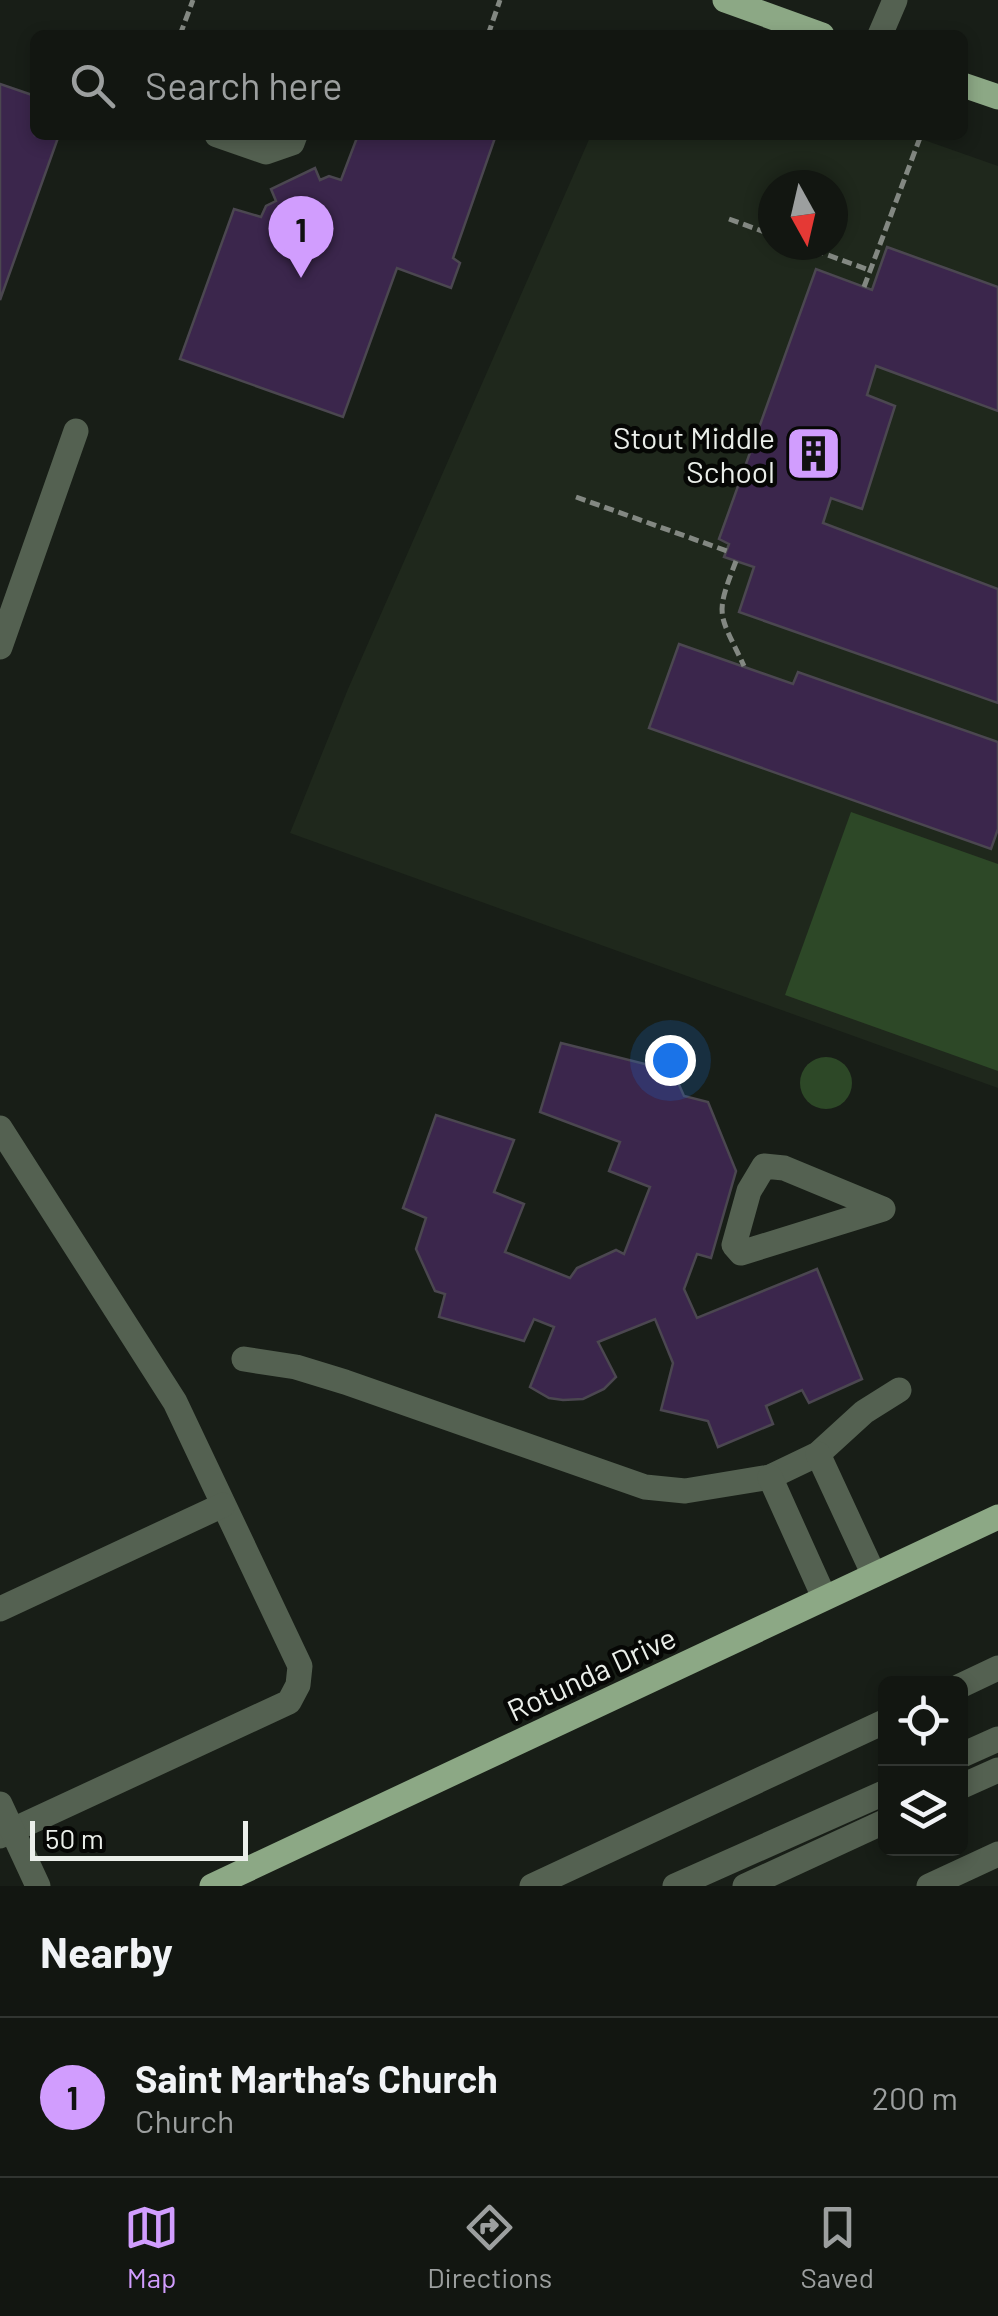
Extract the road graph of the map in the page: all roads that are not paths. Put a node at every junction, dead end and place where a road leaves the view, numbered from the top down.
1 (725, 0) edge
2 (896, 0) edge
3 (808, 30) edge
4 (882, 30) edge
5 (968, 87) edge
6 (998, 97) edge
7 (231, 140) edge
8 (294, 140) edge
9 (76, 431) dead end
10 (0, 647) edge
11 (0, 1128) edge
12 (883, 1208) joint
13 (244, 1359) dead end
14 (898, 1390) dead end
15 (818, 1454) junction
16 (770, 1477) junction
17 (224, 1505) junction
18 (998, 1517) edge
19 (874, 1575) junction
20 (824, 1597) junction
21 (0, 1609) edge
22 (998, 1668) edge
23 (968, 1682) edge
24 (878, 1725) edge
25 (998, 1739) edge
26 (968, 1752) edge
27 (998, 1770) edge
28 (968, 1783) edge
29 (878, 1796) edge
30 (0, 1804) edge
31 (878, 1826) edge
32 (6, 1833) edge
33 (998, 1854) edge
34 (38, 1886) edge
35 (212, 1886) edge
36 (532, 1886) edge
37 (675, 1886) edge
38 (745, 1886) edge
39 (929, 1886) edge

1 - 3 main road
2 - 4 street
5 - 6 main road
7 - 8 street
9 - 10 street
11 - 17 street
12 - 12 street
13 - 16 street
14 - 15 street
15 - 16 street
15 - 19 street
16 - 20 street
17 - 21 street
17 - 32 street
18 - 19 main road, Rotunda Drive
19 - 20 main road, Rotunda Drive
20 - 35 main road, Rotunda Drive
22 - 23 street
24 - 36 street
25 - 26 street
27 - 28 street
29 - 37 street
30 - 32 street
31 - 38 street
32 - 34 street
33 - 39 street

